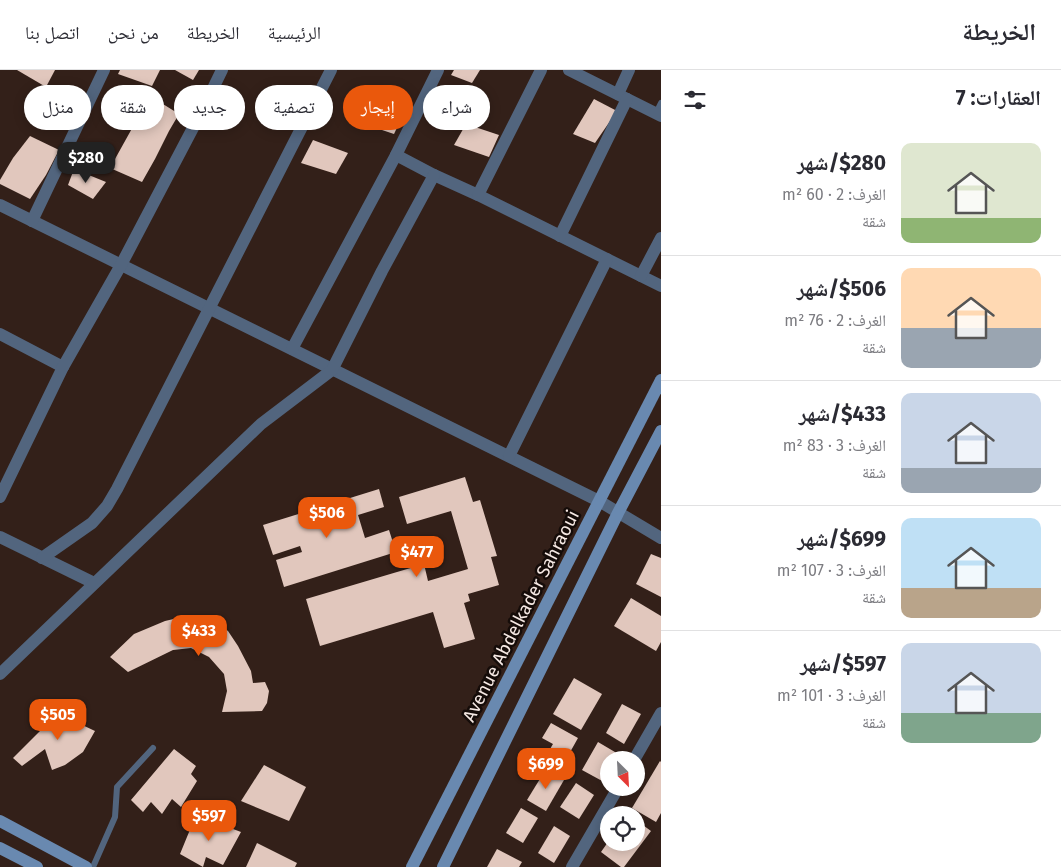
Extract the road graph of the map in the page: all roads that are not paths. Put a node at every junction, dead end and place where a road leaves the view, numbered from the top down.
1 (104, 70) edge
2 (222, 70) edge
3 (331, 70) edge
4 (438, 70) edge
5 (541, 70) edge
6 (569, 70) edge
7 (629, 70) edge
8 (622, 96) junction
9 (659, 111) edge
10 (396, 155) junction
11 (434, 175) junction
12 (478, 195) junction
13 (0, 205) edge
14 (32, 221) junction
15 (560, 236) junction
16 (661, 238) edge
17 (607, 259) junction
18 (121, 265) junction
19 (641, 276) junction
20 (661, 286) edge
21 (208, 308) junction
22 (0, 334) edge
23 (292, 349) junction
24 (63, 367) junction
25 (332, 370) junction
26 (661, 380) edge
27 (661, 431) edge
28 (509, 456) junction
29 (0, 497) edge
30 (600, 501) junction
31 (618, 513) junction
32 (0, 537) edge
33 (661, 538) edge
34 (42, 558) junction
35 (94, 583) junction
36 (0, 674) edge
37 (661, 713) edge
38 (153, 748) dead end
39 (639, 751) edge
40 (613, 796) edge
41 (0, 821) edge
42 (0, 848) edge
43 (37, 867) edge
44 (86, 867) edge
45 (93, 867) edge
46 (412, 867) edge
47 (443, 867) edge
48 (572, 867) edge

1 - 14 street
2 - 18 street
3 - 21 street
4 - 10 street
5 - 12 street
6 - 8 street
7 - 8 street
8 - 9 street
8 - 15 street
10 - 11 street
10 - 23 street
11 - 12 street
11 - 25 street
12 - 15 street
13 - 14 street
14 - 18 street
15 - 17 street
16 - 19 street
17 - 19 street
17 - 28 street
18 - 21 street
18 - 24 street
19 - 20 street
21 - 23 street
21 - 34 street
22 - 24 street
23 - 25 street
24 - 29 street
25 - 28 street
25 - 35 street
26 - 30 main road, Avenue Abdelkader Sahraoui
27 - 31 main road
28 - 30 street
30 - 31 street
30 - 46 main road, Avenue Abdelkader Sahraoui
31 - 33 street
31 - 47 main road
32 - 34 street
34 - 35 street
35 - 36 street
37 - 39 street
38 - 45 lane
40 - 48 street
41 - 44 main road
42 - 43 main road

